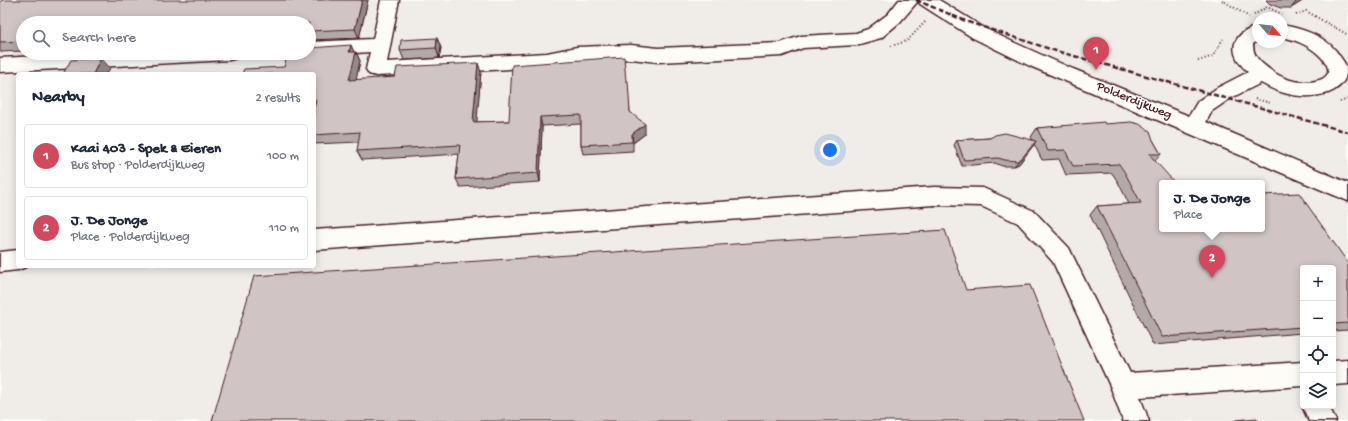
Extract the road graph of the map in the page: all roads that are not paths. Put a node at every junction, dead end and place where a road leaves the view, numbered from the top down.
1 (390, 0) edge
2 (909, 0) edge
3 (926, 0) edge
4 (1252, 29) edge
5 (1288, 33) edge
6 (381, 45) junction
7 (316, 49) edge
8 (96, 60) edge
9 (0, 65) edge
10 (1261, 74) junction
11 (1194, 126) junction
12 (1348, 192) edge
13 (316, 240) edge
14 (16, 260) edge
15 (0, 262) edge
16 (1348, 372) edge
17 (1336, 373) edge
18 (1300, 378) edge
19 (1123, 386) junction
20 (1317, 409) edge
21 (1136, 421) edge
22 (1324, 421) edge

1 - 6 street
2 - 6 street
3 - 11 street, Polderdijkweg
4 - 10 street
5 - 10 street
6 - 7 street
8 - 9 street
10 - 11 street
11 - 12 street, Polderdijkweg
13 - 19 street
14 - 15 street
16 - 17 street
18 - 19 street
19 - 21 street
20 - 22 street

